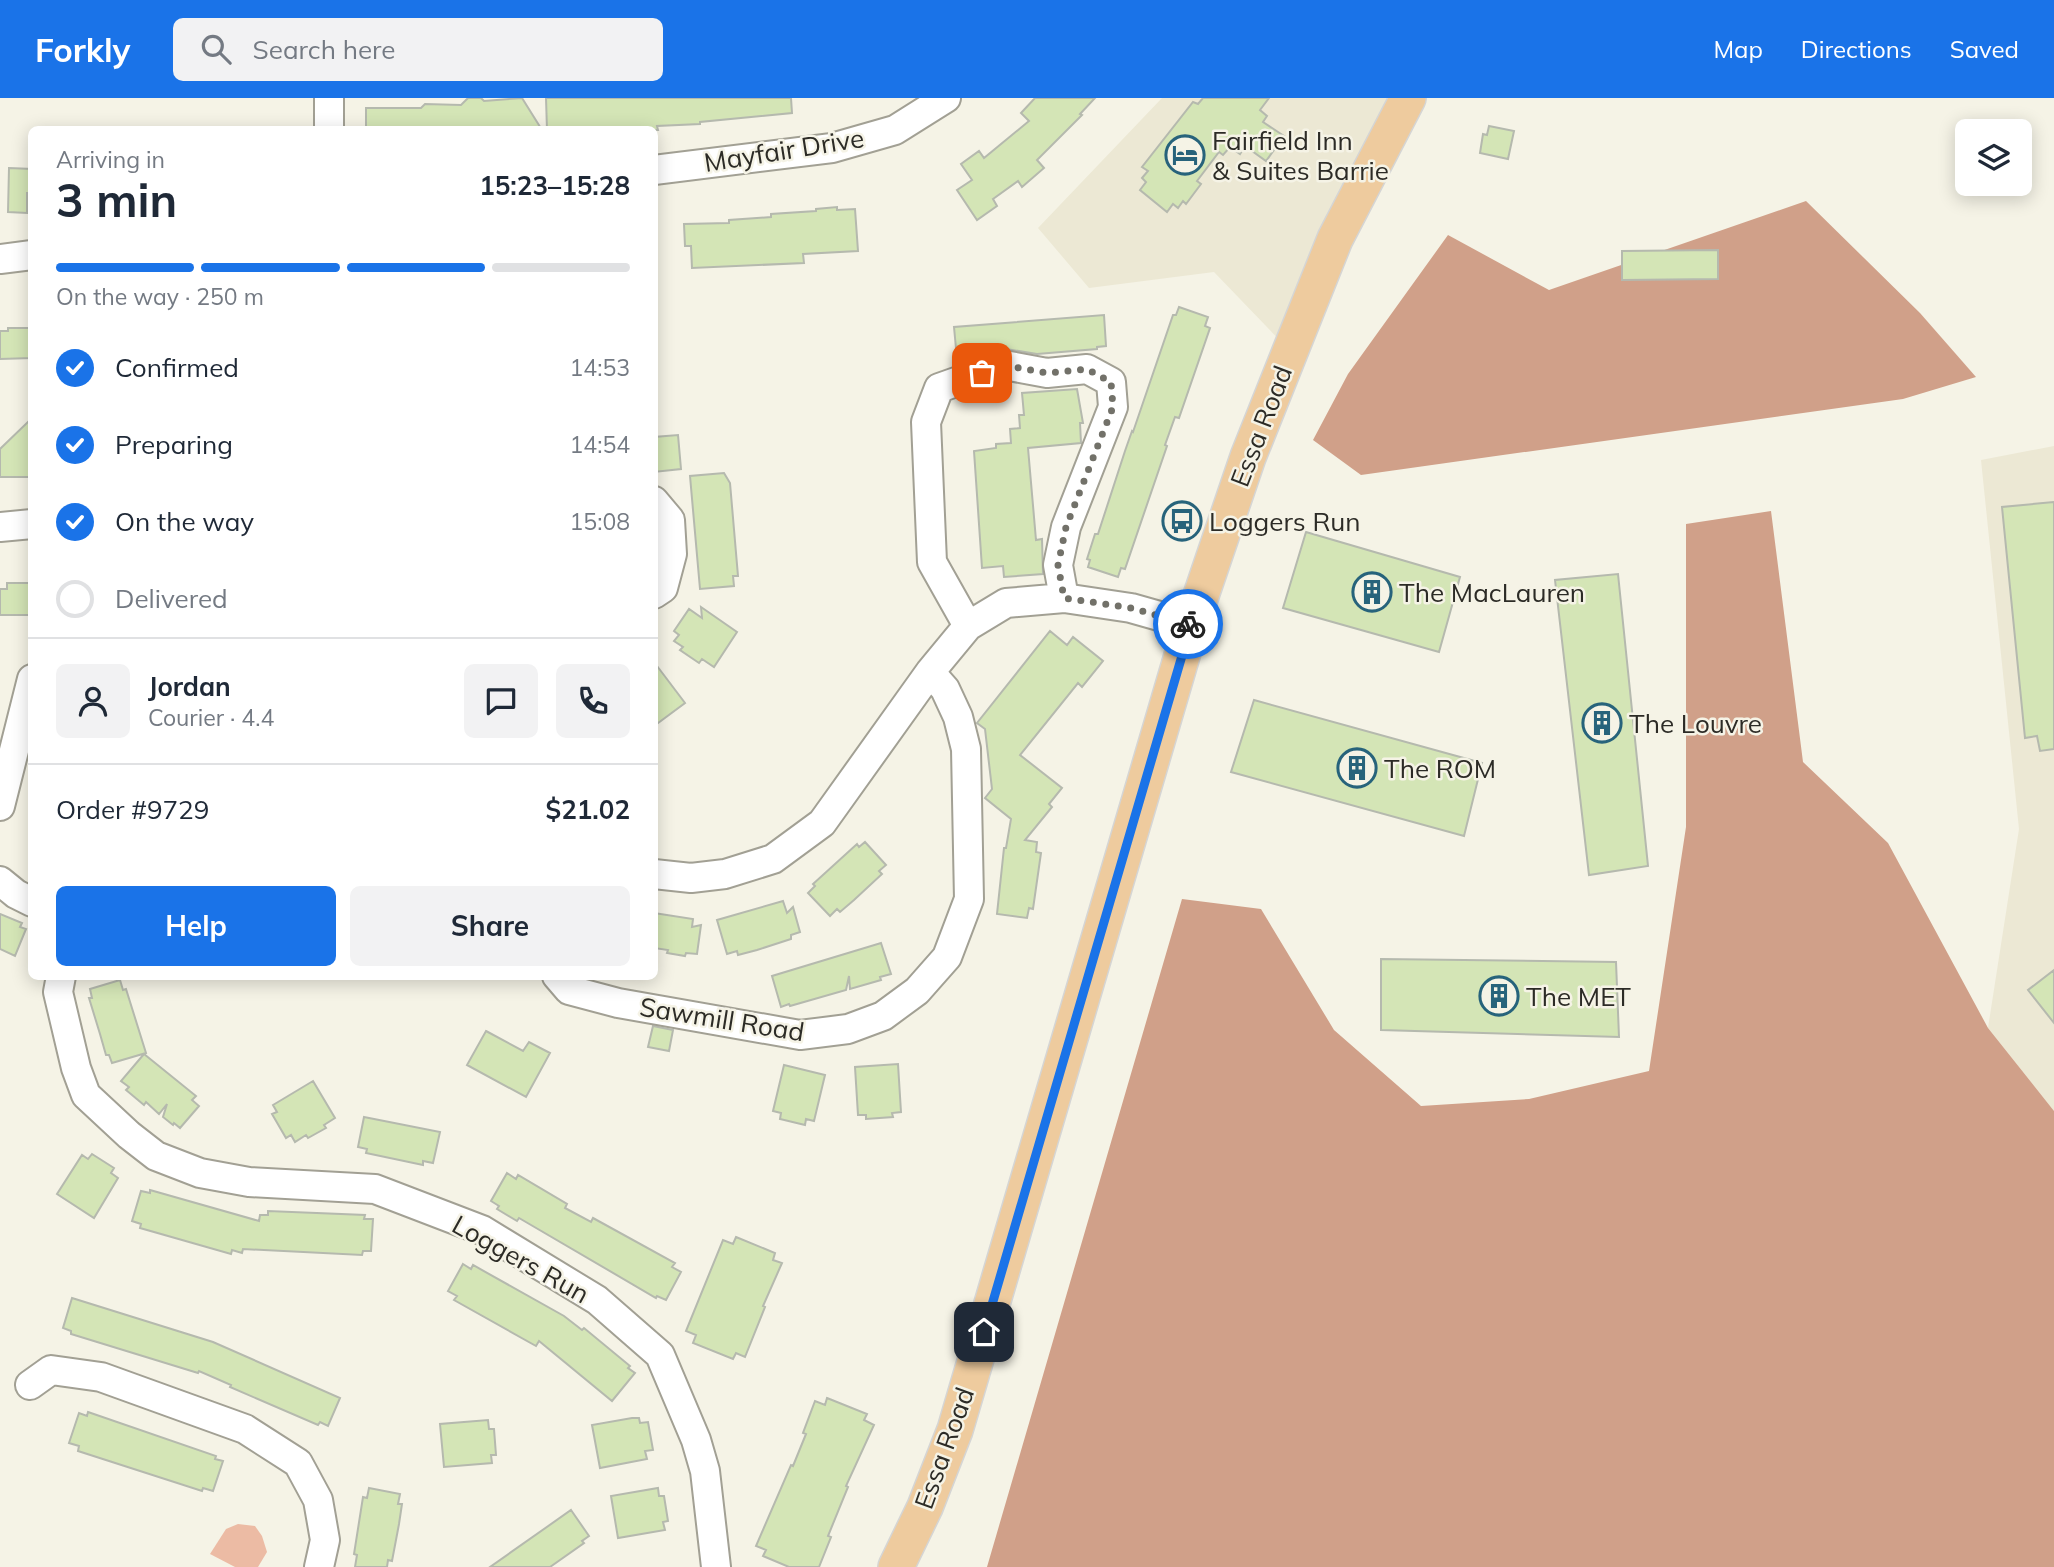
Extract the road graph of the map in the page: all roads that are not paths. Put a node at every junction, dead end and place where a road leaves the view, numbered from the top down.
1 (329, 98) edge
2 (946, 98) edge
3 (1408, 98) edge
4 (329, 126) edge
5 (658, 170) edge
6 (28, 256) edge
7 (0, 259) edge
8 (658, 506) edge
9 (28, 524) edge
10 (0, 527) edge
11 (658, 591) edge
12 (1064, 598) junction
13 (1191, 625) junction
14 (968, 626) junction
15 (930, 672) junction
16 (28, 695) edge
17 (0, 806) edge
18 (658, 874) edge
19 (0, 881) edge
20 (28, 900) edge
21 (60, 980) edge
22 (560, 980) edge
23 (30, 1385) dead end
24 (319, 1567) edge
25 (716, 1567) edge
26 (896, 1567) edge

1 - 4 street
2 - 5 street, Mayfair Drive
3 - 13 main road, Essa Road
6 - 7 street
8 - 11 street
9 - 10 street
12 - 13 street
12 - 14 street
12 - 14 street
13 - 26 main road, Essa Road
14 - 15 street
15 - 18 street
15 - 22 street, Sawmill Road
16 - 17 street
19 - 20 street
21 - 25 street, Loggers Run
23 - 24 street

